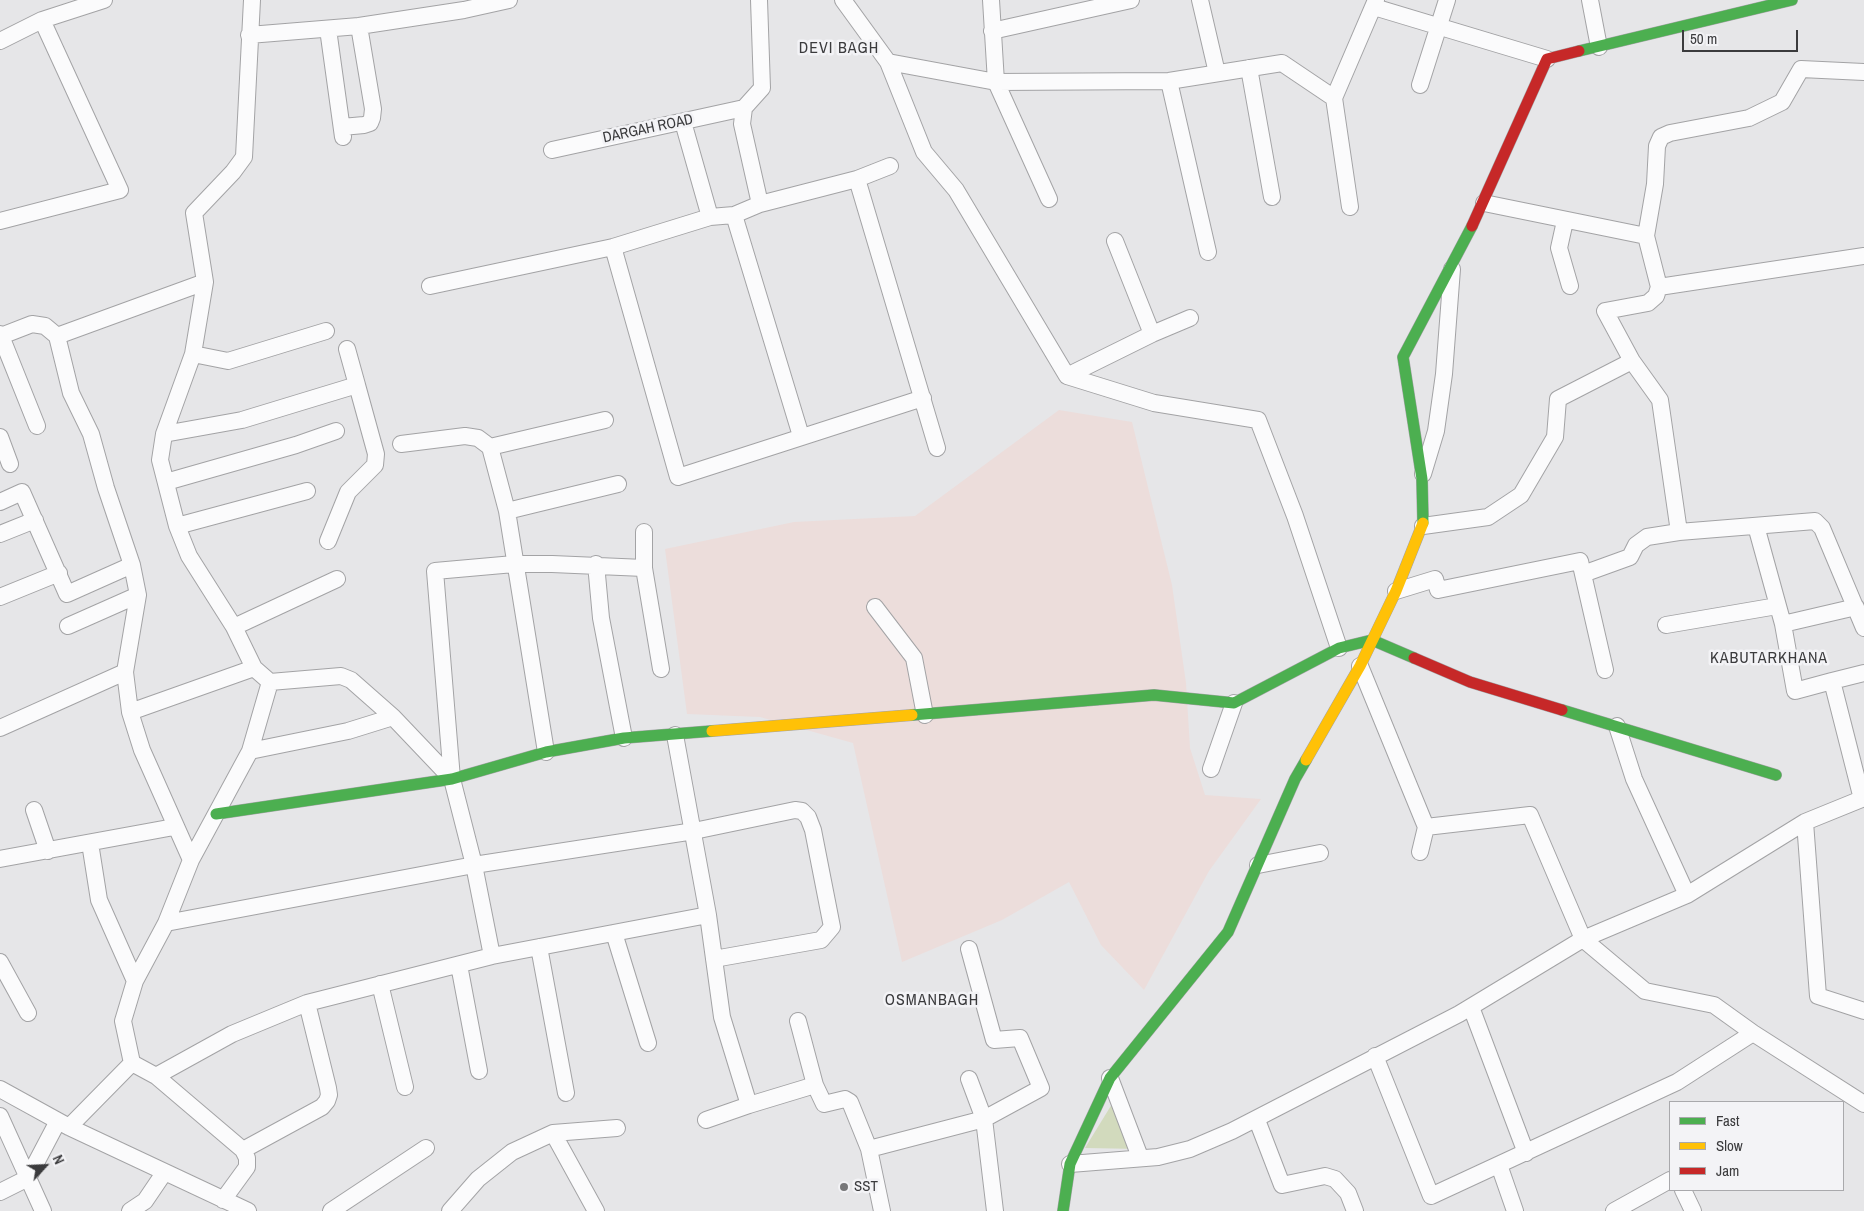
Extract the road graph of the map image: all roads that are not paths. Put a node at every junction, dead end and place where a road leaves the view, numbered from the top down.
1 (104, 0) edge
2 (252, 0) edge
3 (509, 0) edge
4 (759, 0) edge
5 (843, 0) edge
6 (991, 0) edge
7 (1131, 0) edge
8 (1200, 0) edge
9 (1446, 0) edge
10 (1590, 0) edge
11 (1792, 0) edge
12 (1375, 3) edge
13 (42, 20) junction
14 (1439, 25) junction
15 (359, 26) junction
16 (328, 29) junction
17 (992, 31) junction
18 (249, 35) junction
19 (0, 41) edge
20 (1599, 47) junction
21 (1547, 59) junction
22 (888, 62) junction
23 (1249, 68) junction
24 (1864, 72) edge
25 (1217, 73) junction
26 (1169, 81) junction
27 (996, 82) junction
28 (1420, 85) dead end
29 (1334, 98) junction
30 (744, 108) junction
31 (683, 122) junction
32 (552, 150) dead end
33 (890, 166) dead end
34 (857, 179) junction
35 (1272, 197) dead end
36 (1049, 199) dead end
37 (1484, 203) junction
38 (760, 204) junction
39 (1350, 207) dead end
40 (734, 215) junction
41 (710, 217) junction
42 (1565, 220) junction
43 (0, 221) edge
44 (1646, 236) junction
45 (1115, 240) dead end
46 (613, 247) junction
47 (1208, 252) dead end
48 (1864, 256) edge
49 (1452, 268) junction
50 (205, 282) junction
51 (430, 286) dead end
52 (1570, 286) dead end
53 (1659, 287) junction
54 (1190, 318) dead end
55 (326, 331) dead end
56 (1152, 334) junction
57 (0, 335) edge
58 (57, 336) junction
59 (347, 349) dead end
60 (193, 354) junction
61 (1632, 361) junction
62 (1067, 376) junction
63 (357, 385) junction
64 (922, 398) junction
65 (605, 420) dead end
66 (37, 426) dead end
67 (336, 431) dead end
68 (164, 434) junction
69 (801, 436) junction
70 (0, 437) edge
71 (401, 444) dead end
72 (490, 447) junction
73 (937, 448) dead end
74 (10, 464) dead end
75 (1422, 479) junction
76 (166, 482) junction
77 (618, 484) dead end
78 (307, 491) dead end
79 (0, 502) edge
80 (507, 511) junction
81 (35, 520) junction
82 (177, 526) junction
83 (1423, 526) junction
84 (1756, 526) junction
85 (644, 532) dead end
86 (1679, 532) junction
87 (0, 534) edge
88 (328, 541) dead end
89 (514, 564) junction
90 (596, 564) junction
91 (132, 565) junction
92 (644, 568) junction
93 (59, 572) junction
94 (1583, 574) junction
95 (337, 579) dead end
96 (1396, 591) junction
97 (138, 595) junction
98 (0, 597) edge
99 (1777, 606) junction
100 (875, 607) dead end
101 (1856, 607) junction
102 (1783, 624) junction
103 (1666, 625) dead end
104 (68, 626) dead end
105 (234, 627) junction
106 (1864, 628) edge
107 (1372, 640) junction
108 (1339, 648) junction
109 (1360, 666) junction
110 (254, 668) junction
111 (661, 669) dead end
112 (1605, 670) dead end
113 (125, 672) junction
114 (1864, 673) edge
115 (1832, 681) junction
116 (270, 682) junction
117 (1234, 703) junction
118 (130, 712) junction
119 (925, 715) junction
120 (392, 717) junction
121 (1617, 726) junction
122 (0, 728) edge
123 (675, 735) junction
124 (624, 738) junction
125 (250, 751) junction
126 (546, 752) junction
127 (1211, 769) dead end
128 (1776, 776) dead end
129 (452, 779) junction
130 (1863, 798) edge
131 (34, 810) dead end
132 (216, 814) junction
133 (1805, 822) junction
134 (174, 827) junction
135 (1426, 827) junction
136 (694, 832) junction
137 (90, 843) junction
138 (48, 850) junction
139 (1420, 852) dead end
140 (1320, 854) dead end
141 (0, 859) edge
142 (191, 860) junction
143 (474, 865) junction
144 (1258, 866) junction
145 (1688, 895) junction
146 (708, 915) junction
147 (166, 924) junction
148 (614, 932) junction
149 (1583, 939) junction
150 (539, 947) junction
151 (969, 950) dead end
152 (492, 956) junction
153 (714, 959) junction
154 (0, 962) edge
155 (459, 964) junction
156 (135, 981) junction
157 (380, 984) junction
158 (307, 1003) junction
159 (1471, 1007) junction
160 (1864, 1011) edge
161 (28, 1013) dead end
162 (798, 1021) dead end
163 (1753, 1033) junction
164 (648, 1043) dead end
165 (1375, 1056) junction
166 (132, 1063) junction
167 (479, 1071) dead end
168 (156, 1076) junction
169 (1110, 1078) junction
170 (969, 1079) dead end
171 (815, 1085) junction
172 (405, 1086) dead end
173 (0, 1089) edge
174 (566, 1093) dead end
175 (1853, 1102) edge
176 (749, 1106) junction
177 (0, 1116) edge
178 (984, 1119) junction
179 (706, 1120) dead end
180 (1257, 1120) junction
181 (64, 1124) junction
182 (616, 1128) dead end
183 (553, 1133) junction
184 (426, 1148) dead end
185 (869, 1149) junction
186 (242, 1150) junction
187 (1526, 1153) junction
188 (1140, 1157) junction
189 (1070, 1164) junction
190 (1499, 1165) junction
191 (164, 1172) junction
192 (28, 1178) junction
193 (1669, 1181) edge
194 (1683, 1191) edge
195 (0, 1192) edge
196 (223, 1200) junction
197 (43, 1211) edge
198 (130, 1211) edge
199 (248, 1211) edge
200 (331, 1211) edge
201 (450, 1211) edge
202 (596, 1211) edge
203 (882, 1211) edge
204 (996, 1211) edge
205 (1064, 1211) edge
206 (1355, 1211) edge
207 (1516, 1211) edge
208 (1614, 1211) edge
209 (1692, 1211) edge

1 - 13 street
2 - 18 street
3 - 15 street
4 - 30 street
5 - 22 street
6 - 17 street
7 - 17 street
8 - 25 street
9 - 14 street
10 - 20 street
11 - 20 street
12 - 14 street
12 - 29 street
13 - 19 street
13 - 43 street
14 - 21 street
14 - 28 street
15 - 16 street
15 - 16 street
16 - 18 street
17 - 27 street
18 - 50 street
20 - 21 street
21 - 37 street
22 - 27 street
22 - 62 street
23 - 25 street
23 - 29 street
23 - 35 street
24 - 44 street
25 - 26 street
26 - 27 street
26 - 47 street
27 - 36 street
29 - 39 street
30 - 31 street, DARGAH ROAD
30 - 38 street
31 - 32 street, DARGAH ROAD
31 - 41 street
33 - 34 street
34 - 38 street
34 - 64 street
37 - 42 street
37 - 49 street
38 - 40 street
40 - 41 street
40 - 69 street
41 - 46 street
42 - 44 street
42 - 52 street
44 - 53 street
45 - 56 street
46 - 51 street
46 - 69 street
48 - 53 street
49 - 75 street
49 - 75 street
50 - 58 street
50 - 60 street
53 - 61 street
54 - 56 street
55 - 60 street
56 - 62 street
57 - 58 street
57 - 66 street
58 - 91 street
59 - 63 street
60 - 68 street
61 - 83 street
61 - 86 street
62 - 108 street
63 - 68 street
63 - 88 street
64 - 69 street
64 - 73 street
65 - 72 street
67 - 76 street
68 - 76 street
70 - 74 street
71 - 72 street
72 - 80 street
75 - 83 street
76 - 82 street
77 - 80 street
78 - 82 street
79 - 81 street
80 - 89 street
81 - 87 street
81 - 93 street
82 - 105 street
83 - 96 street
84 - 86 street
84 - 99 street
84 - 101 street
85 - 92 street
86 - 94 street
89 - 90 street
89 - 126 street
89 - 129 street
90 - 92 street
90 - 124 street
91 - 93 street
91 - 97 street
92 - 111 street
93 - 98 street
94 - 96 street
94 - 112 street
95 - 105 street
96 - 107 street
97 - 104 street
97 - 113 street
99 - 102 street
99 - 103 street
100 - 119 street
101 - 102 street
101 - 106 street
102 - 115 street
105 - 110 street
107 - 108 street
107 - 109 street
107 - 121 street
108 - 117 street
109 - 135 street
109 - 144 street
110 - 116 street
110 - 118 street
113 - 118 street
113 - 122 street
114 - 115 street
115 - 130 street
116 - 120 street
116 - 125 street
117 - 119 street
117 - 127 street
118 - 134 street
119 - 123 street
120 - 125 street
120 - 129 street
121 - 128 street
121 - 145 street
123 - 124 street
123 - 136 street
124 - 126 street
125 - 132 street
126 - 129 street
129 - 132 street
129 - 143 street
130 - 133 street
131 - 138 street
132 - 142 street
133 - 145 street
133 - 160 street
134 - 137 street
134 - 142 street
135 - 139 street
135 - 149 street
136 - 143 street
136 - 146 street
136 - 153 street
137 - 138 street
137 - 156 street
138 - 141 street
140 - 144 street
142 - 147 street
143 - 147 street
143 - 152 street
144 - 169 street
145 - 149 street
146 - 148 street
146 - 153 street
147 - 156 street
148 - 150 street
148 - 164 street
149 - 159 street
149 - 163 street
150 - 152 street
150 - 174 street
151 - 178 street
152 - 155 street
153 - 176 street
154 - 161 street
155 - 157 street
155 - 167 street
156 - 166 street
157 - 158 street
157 - 172 street
158 - 168 street
158 - 186 street
159 - 165 street
159 - 187 street
162 - 171 street
163 - 175 street
163 - 187 street
165 - 180 street
165 - 190 street
166 - 168 street
166 - 181 street
168 - 186 street
169 - 188 street
169 - 189 street
170 - 178 street
171 - 176 street
171 - 185 street
173 - 181 street
176 - 179 street
177 - 192 street
178 - 185 street
178 - 204 street
180 - 188 street
180 - 206 street
181 - 191 street
181 - 192 street
182 - 183 street
183 - 201 street
183 - 202 street
184 - 200 street
185 - 203 street
186 - 196 street
187 - 190 street
188 - 189 street
189 - 205 street
190 - 207 street
191 - 196 street
191 - 198 street
192 - 195 street
192 - 197 street
193 - 208 street
194 - 209 street
196 - 199 street

